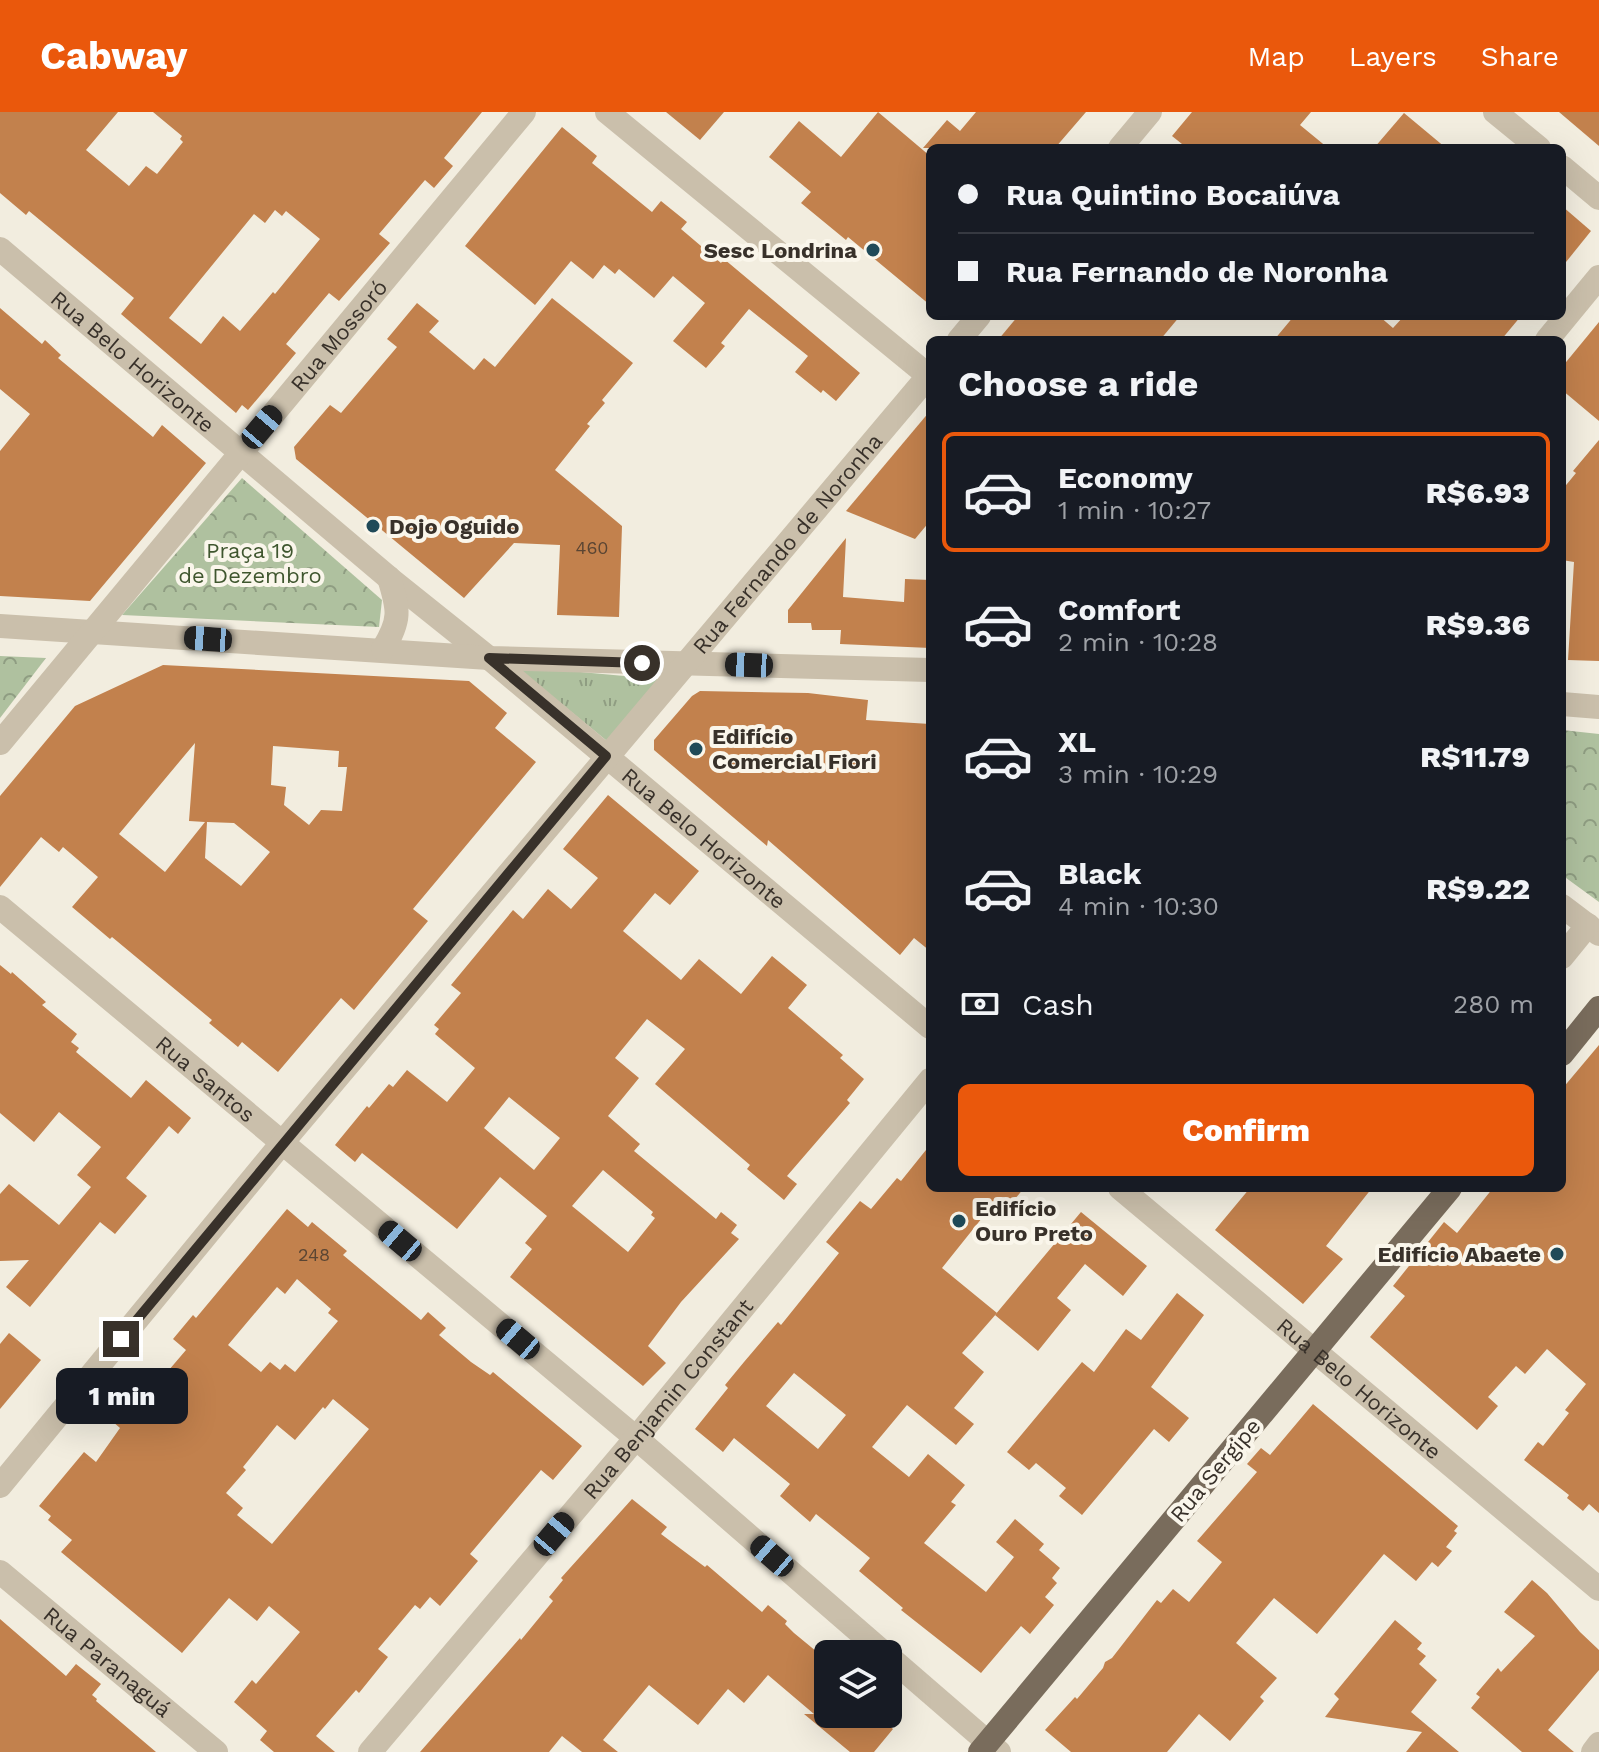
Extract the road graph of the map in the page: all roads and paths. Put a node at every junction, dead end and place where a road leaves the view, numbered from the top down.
1 (524, 112) edge
2 (607, 112) edge
3 (1150, 112) edge
4 (1495, 112) edge
5 (1123, 144) edge
6 (1534, 144) edge
7 (1566, 170) edge
8 (1599, 198) edge
9 (0, 249) edge
10 (1599, 277) edge
11 (1566, 317) edge
12 (976, 320) edge
13 (1564, 320) edge
14 (962, 336) edge
15 (1550, 336) edge
16 (926, 373) edge
17 (926, 381) edge
18 (241, 451) junction
19 (389, 578) junction
20 (0, 626) edge
21 (91, 632) junction
22 (383, 649) junction
23 (489, 658) junction
24 (689, 663) junction
25 (926, 670) edge
26 (1566, 704) edge
27 (1599, 707) edge
28 (0, 743) edge
29 (606, 756) junction
30 (0, 907) edge
31 (1566, 909) edge
32 (1593, 930) edge
33 (1566, 954) edge
34 (1599, 1008) edge
35 (926, 1024) edge
36 (1566, 1045) edge
37 (926, 1085) edge
38 (282, 1143) junction
39 (1125, 1192) edge
40 (1447, 1192) edge
41 (1313, 1352) junction
42 (636, 1438) junction
43 (0, 1486) edge
44 (0, 1572) edge
45 (1599, 1589) edge
46 (870, 1640) edge
47 (902, 1669) edge
48 (1599, 1744) edge
49 (989, 1749) edge
50 (216, 1752) edge
51 (370, 1752) edge
52 (1593, 1752) edge

1 - 18 street, Rua Mossoró
2 - 16 street
3 - 5 street
4 - 6 street
7 - 8 street
9 - 18 street, Rua Belo Horizonte
10 - 11 street
12 - 14 street
13 - 15 street
17 - 24 street, Rua Fernando de Noronha
18 - 19 street, Rua Belo Horizonte
18 - 21 street, Rua Mossoró
19 - 22 street
19 - 23 street, Rua Belo Horizonte
20 - 21 street
21 - 22 street
21 - 28 street, Rua Mossoró
22 - 23 street
23 - 24 street
23 - 29 street, Rua Belo Horizonte
24 - 25 street
24 - 29 street, Rua Fernando de Noronha
26 - 27 street
29 - 35 street, Rua Belo Horizonte
29 - 38 street, Rua Fernando de Noronha
30 - 38 street, Rua Santos
31 - 32 street
32 - 33 street
34 - 36 main road
37 - 42 street, Rua Benjamin Constant
38 - 42 street, Rua Santos
38 - 43 street, Rua Fernando de Noronha
39 - 41 street, Rua Belo Horizonte
40 - 41 main road, Rua Sergipe
41 - 45 street, Rua Belo Horizonte
41 - 49 main road, Rua Sergipe
42 - 46 street, Rua Santos
42 - 51 street, Rua Benjamin Constant
44 - 50 street, Rua Paranaguá
47 - 49 street, Rua Santos
48 - 52 street

